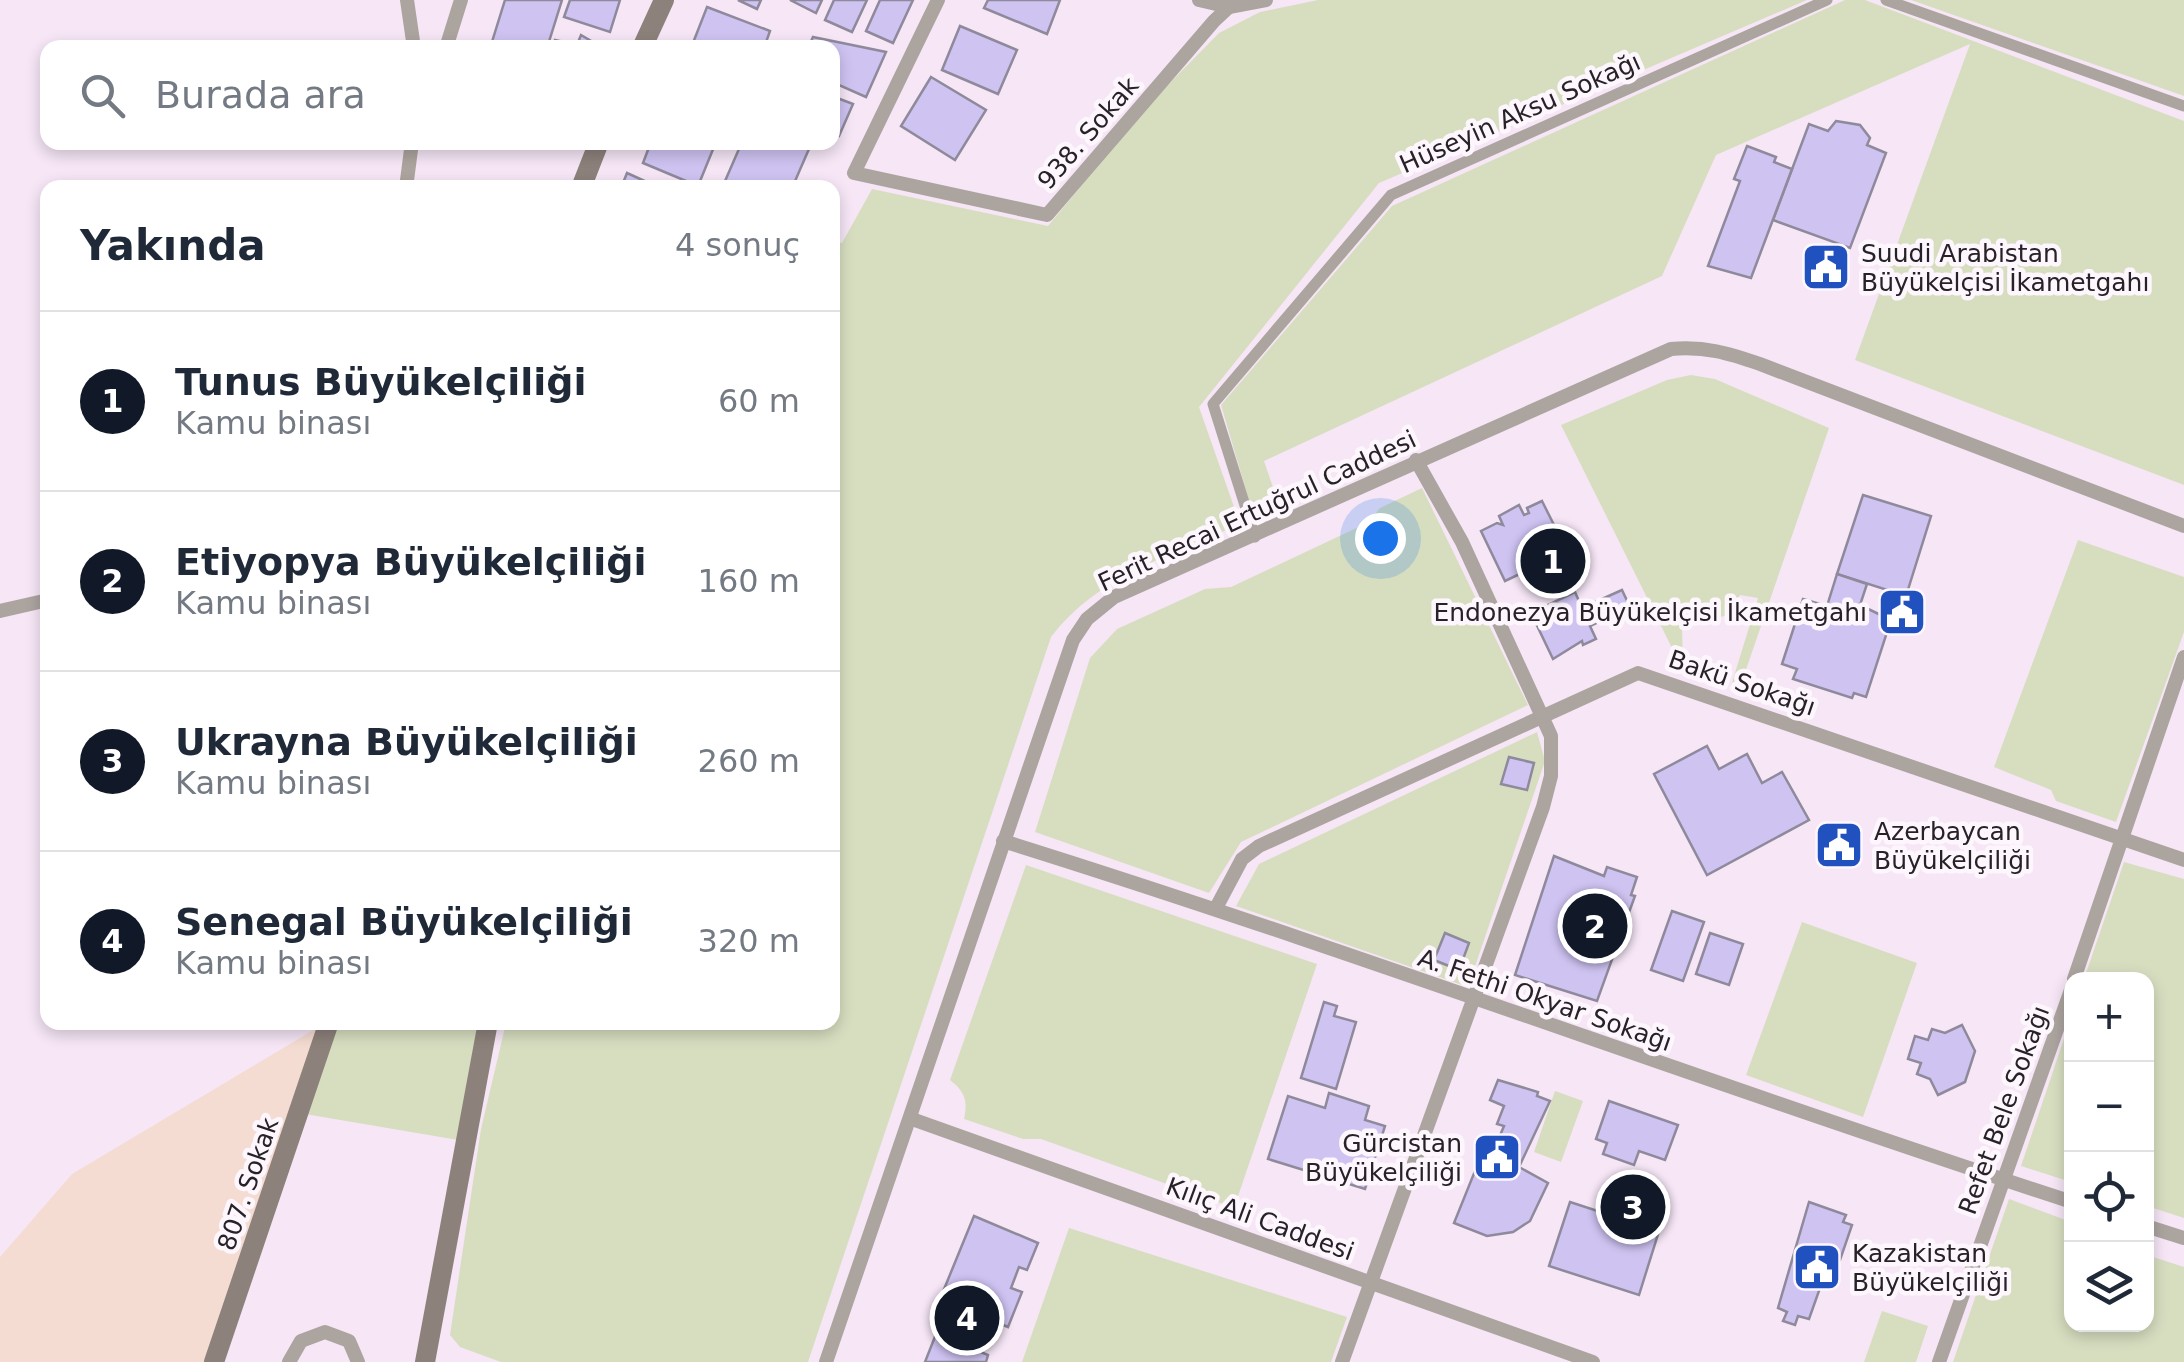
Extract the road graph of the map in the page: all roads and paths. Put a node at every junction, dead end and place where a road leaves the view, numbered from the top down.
1 (407, 0) edge
2 (461, 0) edge
3 (664, 0) edge
4 (938, 0) edge
5 (1199, 0) edge
6 (1266, 0) edge
7 (1826, 0) edge
8 (1886, 0) edge
9 (1229, 7) junction
10 (413, 40) edge
11 (448, 40) edge
12 (646, 40) edge
13 (2184, 106) edge
14 (411, 150) edge
15 (596, 150) edge
16 (407, 180) edge
17 (584, 180) edge
18 (1416, 460) junction
19 (2184, 526) edge
20 (1256, 537) junction
21 (40, 602) edge
22 (0, 610) edge
23 (2184, 656) edge
24 (1542, 714) junction
25 (2121, 839) junction
26 (1003, 841) junction
27 (2184, 860) edge
28 (1216, 908) junction
29 (2077, 972) edge
30 (1472, 999) junction
31 (2064, 1009) edge
32 (325, 1030) edge
33 (486, 1030) edge
34 (912, 1119) junction
35 (2003, 1180) junction
36 (2064, 1199) edge
37 (2154, 1229) edge
38 (2184, 1238) edge
39 (1370, 1282) junction
40 (214, 1362) edge
41 (289, 1362) edge
42 (358, 1362) edge
43 (424, 1362) edge
44 (826, 1362) edge
45 (1342, 1362) edge
46 (1592, 1362) edge
47 (1939, 1362) edge

1 - 10 street
2 - 11 street
3 - 12 main road
4 - 9 street, 938. Sokak
5 - 9 street
6 - 9 street
7 - 20 street, Hüseyin Aksu Sokağı
8 - 13 street
14 - 16 street
15 - 17 main road
18 - 19 street, Ferit Recai Ertuğrul Caddesi
18 - 20 street, Ferit Recai Ertuğrul Caddesi
18 - 24 street
20 - 26 street, Ferit Recai Ertuğrul Caddesi
21 - 22 street
23 - 25 street, Refet Bele Sokağı
24 - 25 street, Bakü Sokağı
24 - 28 street, Bakü Sokağı
24 - 30 street
25 - 27 street, Bakü Sokağı
25 - 29 street, Refet Bele Sokağı
26 - 28 street, A. Fethi Okyar Sokağı
26 - 34 street, Ferit Recai Ertuğrul Caddesi
28 - 30 street, A. Fethi Okyar Sokağı
30 - 35 street, A. Fethi Okyar Sokağı
30 - 39 street
31 - 35 street, Refet Bele Sokağı
32 - 40 main road, 807. Sokak
33 - 43 main road
34 - 39 street, Kılıç Ali Caddesi
34 - 44 street, Ferit Recai Ertuğrul Caddesi
35 - 36 street, A. Fethi Okyar Sokağı
35 - 47 street, Refet Bele Sokağı
37 - 38 street
39 - 45 street
39 - 46 street, Kılıç Ali Caddesi
41 - 42 street

